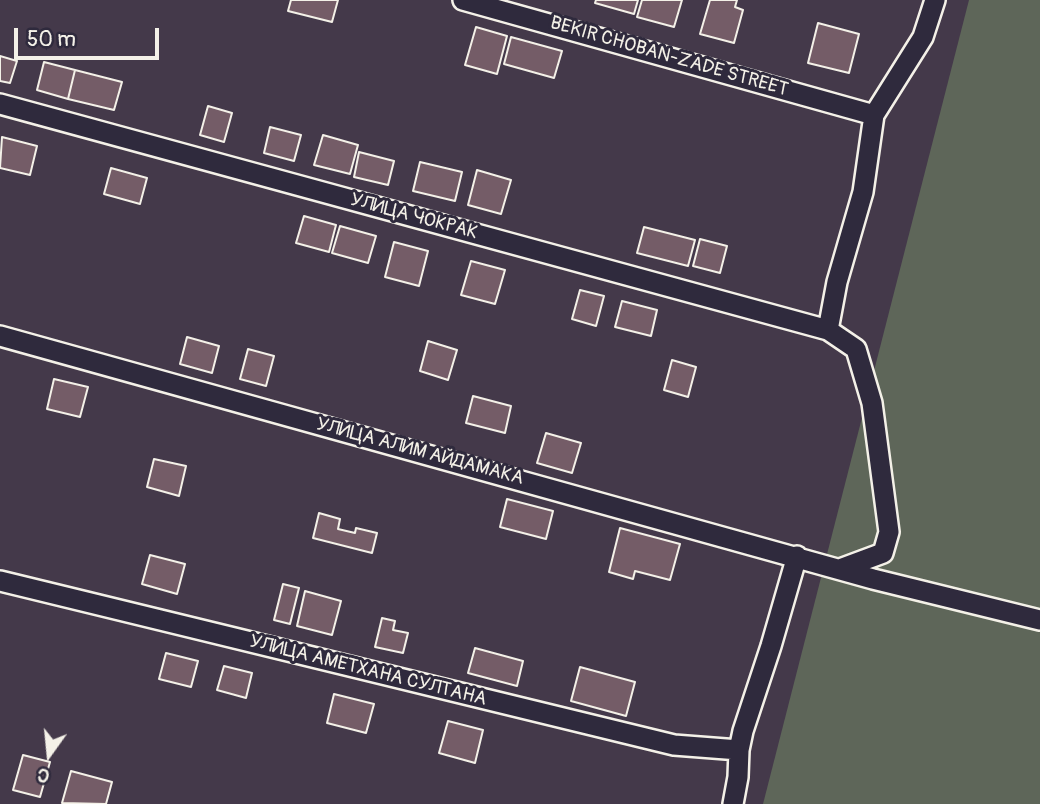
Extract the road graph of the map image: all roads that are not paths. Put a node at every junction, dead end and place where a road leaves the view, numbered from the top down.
1 (463, 0) edge
2 (935, 0) edge
3 (0, 104) edge
4 (874, 115) junction
5 (828, 330) junction
6 (0, 336) edge
7 (797, 556) junction
8 (840, 569) junction
9 (0, 581) edge
10 (1040, 620) edge
11 (738, 750) junction
12 (733, 804) edge

1 - 4 street, BEKIR CHOBAN-ZADE STREET
2 - 4 street
3 - 5 street, УЛИЦА ЧОКРАК
4 - 5 street
5 - 8 street
6 - 7 street, УЛИЦА АЛИМ АЙДАМАКА
7 - 8 street, УЛИЦА АЛИМ АЙДАМАКА
7 - 11 street
8 - 10 street, УЛИЦА АЛИМ АЙДАМАКА
9 - 11 street, УЛИЦА АМЕТХАНА СУЛТАНА
11 - 12 street

